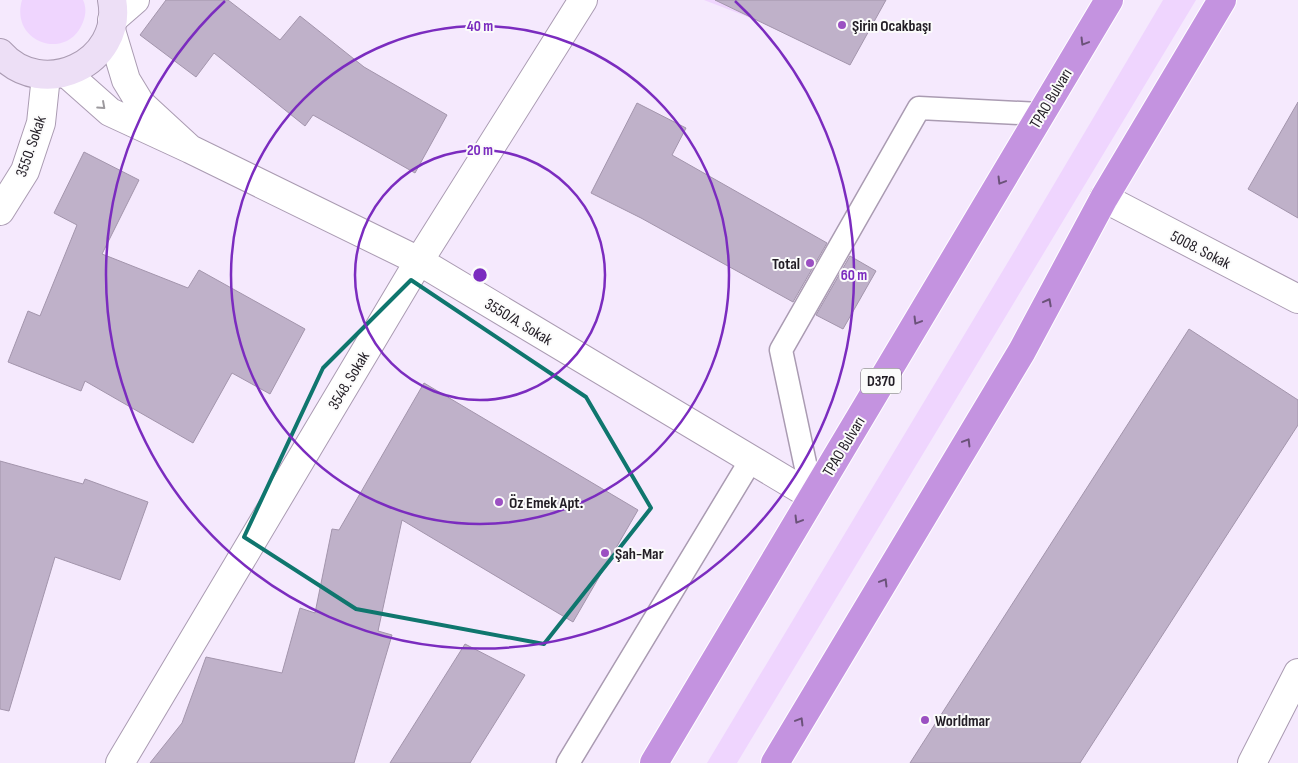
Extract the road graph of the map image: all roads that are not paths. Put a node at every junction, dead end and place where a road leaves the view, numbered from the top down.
1 (583, 0) edge
2 (1109, 0) edge
3 (1222, 0) edge
4 (118, 10) edge
5 (0, 53) edge
6 (56, 74) junction
7 (1040, 114) junction
8 (190, 149) junction
9 (1104, 198) junction
10 (0, 211) edge
11 (419, 261) junction
12 (1298, 300) edge
13 (751, 460) junction
14 (812, 496) junction
15 (1298, 673) edge
16 (120, 763) edge
17 (568, 763) edge
18 (654, 763) edge
19 (775, 763) edge
20 (1252, 763) edge

1 - 11 street, 3548. Sokak
2 -> 7 highway, TPAO Bulvarı / D370
3 - 9 highway
4 - 6 main road
4 - 8 street
5 - 6 main road
6 -> 8 street, 3550/A. Sokak
6 - 10 street, 3550. Sokak
7 -> 14 highway, TPAO Bulvarı / D370
7 - 14 lane
8 - 11 street, 3550/A. Sokak
9 - 12 street, 5008. Sokak
19 -> 9 highway
11 - 13 street, 3550/A. Sokak
11 - 16 street, 3548. Sokak
13 - 14 street, 3550/A. Sokak
13 - 17 lane
14 -> 18 highway, TPAO Bulvarı / D370
15 - 20 street

